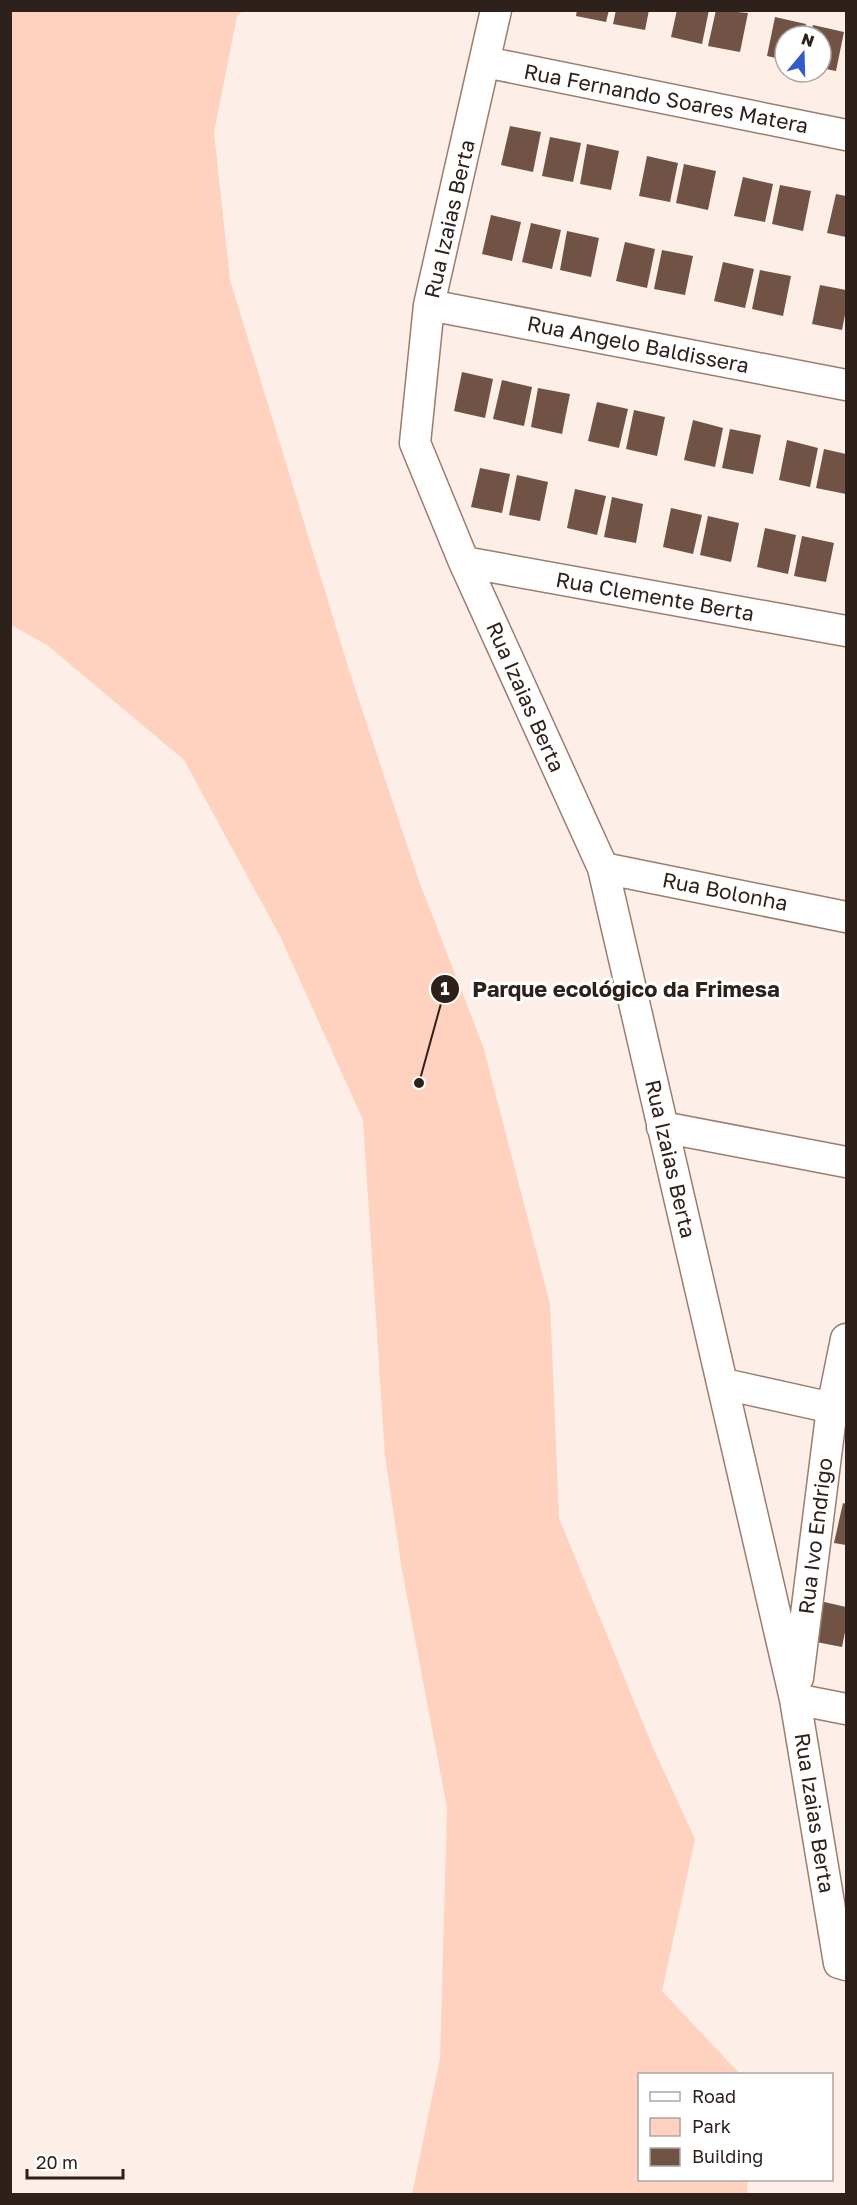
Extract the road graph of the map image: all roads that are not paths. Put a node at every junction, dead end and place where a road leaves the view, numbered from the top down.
1 (496, 10) edge
2 (485, 62) junction
3 (846, 135) edge
4 (429, 305) junction
5 (846, 385) edge
6 (464, 562) junction
7 (846, 631) edge
8 (603, 868) junction
9 (846, 917) edge
10 (662, 1127) junction
11 (846, 1162) edge
12 (846, 1339) edge
13 (724, 1384) junction
14 (839, 1409) edge
15 (795, 1699) junction
16 (846, 1709) edge
17 (843, 1964) edge

1 - 2 street, Rua Izaias Berta
2 - 3 street, Rua Fernando Soares Matera
2 - 4 street, Rua Izaias Berta
4 - 5 street, Rua Angelo Baldissera
4 - 6 street, Rua Izaias Berta
6 - 7 street, Rua Clemente Berta
6 - 8 street, Rua Izaias Berta
8 - 9 street, Rua Bolonha
8 - 10 street, Rua Izaias Berta
10 - 11 street
10 - 13 street, Rua Izaias Berta
12 - 14 street, Rua Ivo Endrigo
13 - 14 street
13 - 15 street, Rua Izaias Berta
14 - 15 street, Rua Ivo Endrigo
15 - 16 street
15 - 17 street, Rua Izaias Berta

